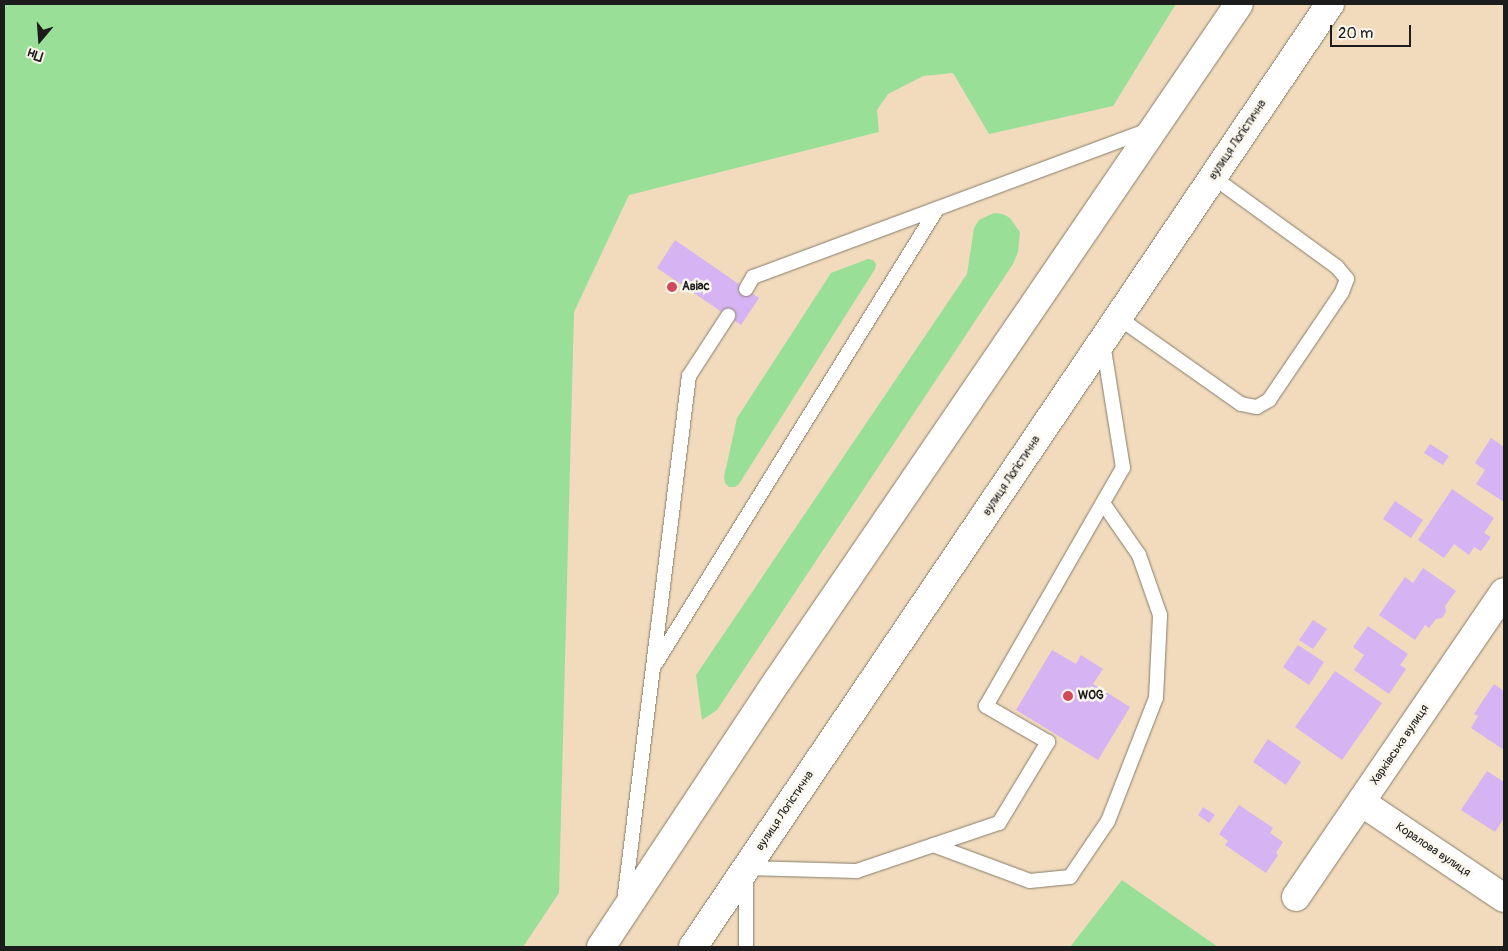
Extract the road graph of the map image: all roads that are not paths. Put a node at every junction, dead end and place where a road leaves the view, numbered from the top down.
1 (1239, 4) edge
2 (1330, 4) edge
3 (1153, 128) junction
4 (1214, 177) junction
5 (937, 209) junction
6 (746, 289) dead end
7 (728, 316) dead end
8 (1119, 318) junction
9 (1103, 341) junction
10 (1103, 503) junction
11 (1504, 592) edge
12 (653, 668) junction
13 (1362, 802) junction
14 (933, 846) junction
15 (746, 868) junction
16 (1296, 898) dead end
17 (1504, 898) edge
18 (622, 917) junction
19 (602, 947) edge
20 (694, 947) edge
21 (746, 947) edge

1 - 3 main road
2 - 4 main road, вулиця Логістична
3 - 5 lane
3 - 18 main road
4 - 8 main road, вулиця Логістична
4 - 8 lane
5 - 6 lane
5 - 12 lane
7 - 12 lane
8 - 9 main road, вулиця Логістична
9 - 10 lane
9 - 15 main road, вулиця Логістична
10 - 14 lane
10 - 14 lane
11 - 13 main road, Харківська вулиця
12 - 18 lane
13 - 16 main road, Харківська вулиця
13 - 17 main road, Коралова вулиця
14 - 15 lane
15 - 20 main road, вулиця Логістична
15 - 21 lane
18 - 19 main road

